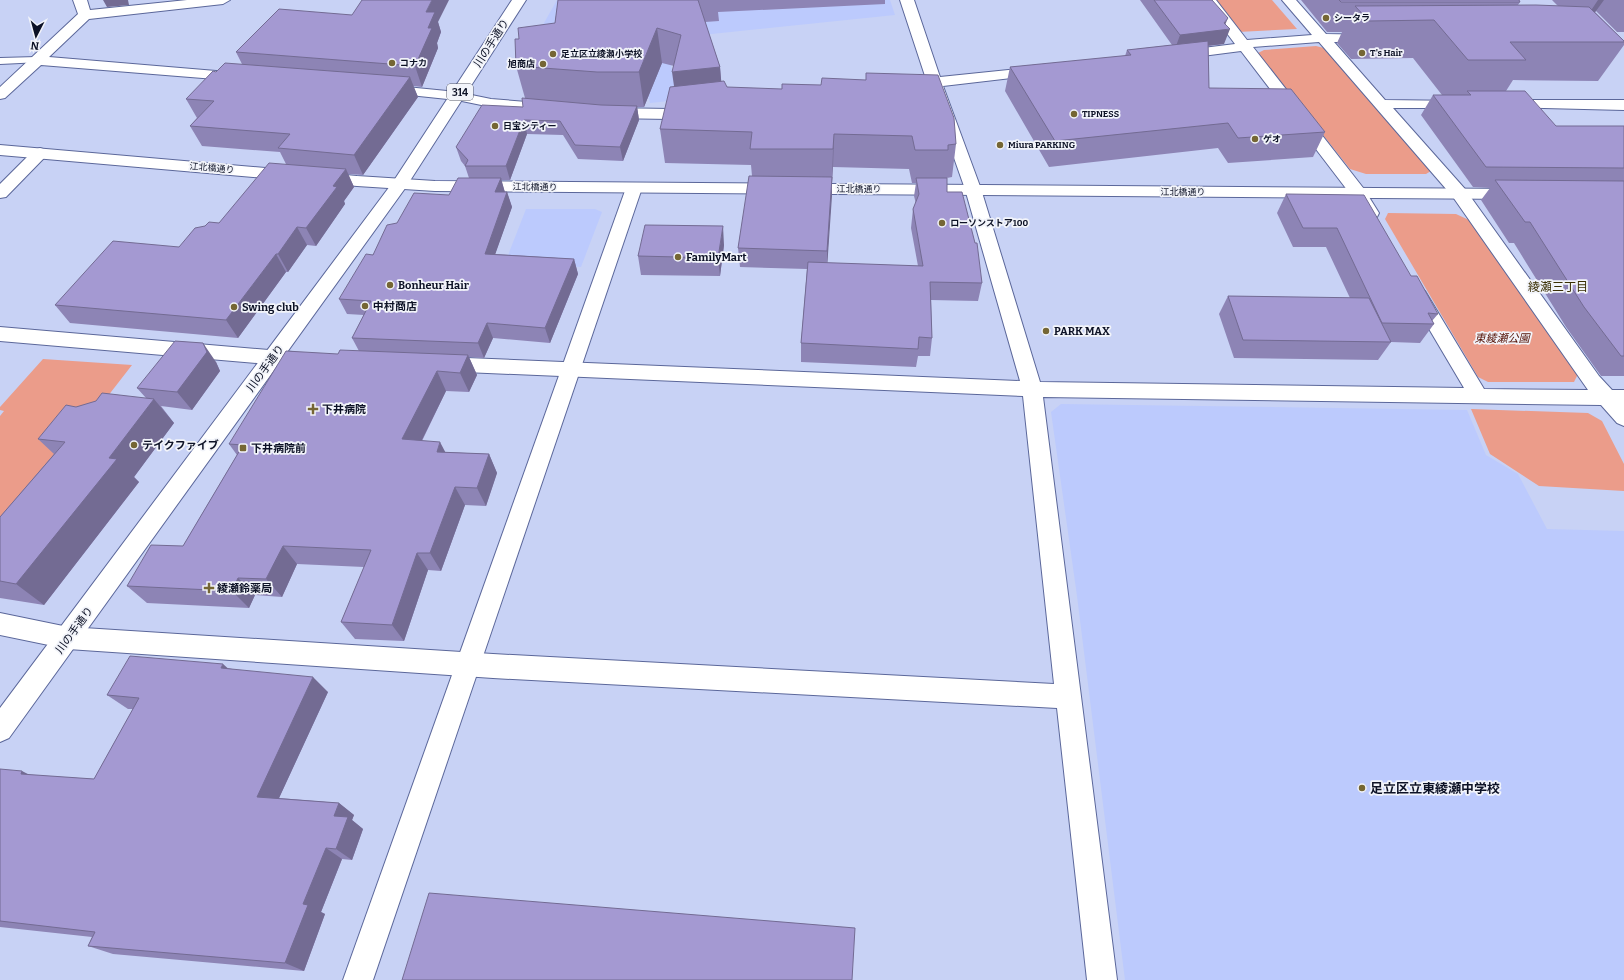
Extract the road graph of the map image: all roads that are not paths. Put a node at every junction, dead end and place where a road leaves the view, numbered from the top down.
1 (80, 0) edge
2 (223, 0) edge
3 (518, 0) edge
4 (908, 0) edge
5 (1209, 0) edge
6 (1289, 0) edge
7 (85, 15) junction
8 (1322, 38) junction
9 (1384, 38) edge
10 (1244, 46) junction
11 (1161, 57) edge
12 (37, 60) junction
13 (0, 61) edge
14 (1052, 69) edge
15 (253, 78) edge
16 (934, 82) junction
17 (898, 87) edge
18 (371, 88) edge
19 (0, 95) edge
20 (457, 96) junction
21 (1382, 104) junction
22 (1468, 104) edge
23 (1491, 104) edge
24 (1624, 104) edge
25 (709, 109) edge
26 (566, 110) edge
27 (596, 112) edge
28 (0, 150) edge
29 (40, 153) junction
30 (400, 184) junction
31 (634, 188) junction
32 (972, 189) junction
33 (0, 193) edge
34 (1358, 193) junction
35 (1459, 193) junction
36 (1530, 194) edge
37 (1377, 224) edge
38 (1409, 279) edge
39 (0, 334) edge
40 (273, 358) junction
41 (312, 359) edge
42 (424, 364) edge
43 (572, 369) junction
44 (1032, 389) junction
45 (1478, 395) junction
46 (1615, 397) edge
47 (1624, 418) edge
48 (0, 624) edge
49 (68, 638) junction
50 (468, 664) junction
51 (1069, 697) junction
52 (0, 729) edge
53 (358, 980) edge
54 (1102, 980) edge

1 - 7 street
2 - 7 street
3 - 20 street, 川の手通り / 314
4 - 16 street
5 - 10 street
6 - 8 street
7 - 12 street
8 - 9 street
8 - 10 street
8 - 21 street
10 - 11 street
10 - 34 street
12 - 13 lane
12 - 15 street
12 - 19 street
14 - 16 street
16 - 17 street
16 - 32 street
18 - 20 street
20 - 26 street
20 - 30 street, 川の手通り / 314
21 - 22 street
21 - 35 street
23 - 24 street
25 - 27 street
28 - 29 street, 江北橋通り
29 - 30 street, 江北橋通り
29 - 33 street
30 - 31 street, 江北橋通り
30 - 40 street, 川の手通り / 314
31 - 32 street, 江北橋通り
31 - 43 street
32 - 34 street, 江北橋通り
32 - 44 street
34 - 35 street, 江北橋通り
34 - 37 street
35 - 36 street, 江北橋通り
35 - 46 street
38 - 45 street
39 - 40 street
40 - 41 street
40 - 49 street, 川の手通り / 314
42 - 43 street
43 - 44 street
43 - 50 street
44 - 45 street
44 - 51 street
45 - 46 street
46 - 47 street
48 - 49 street
49 - 50 street
49 - 52 street, 川の手通り / 314
50 - 51 street
50 - 53 street
51 - 54 street

